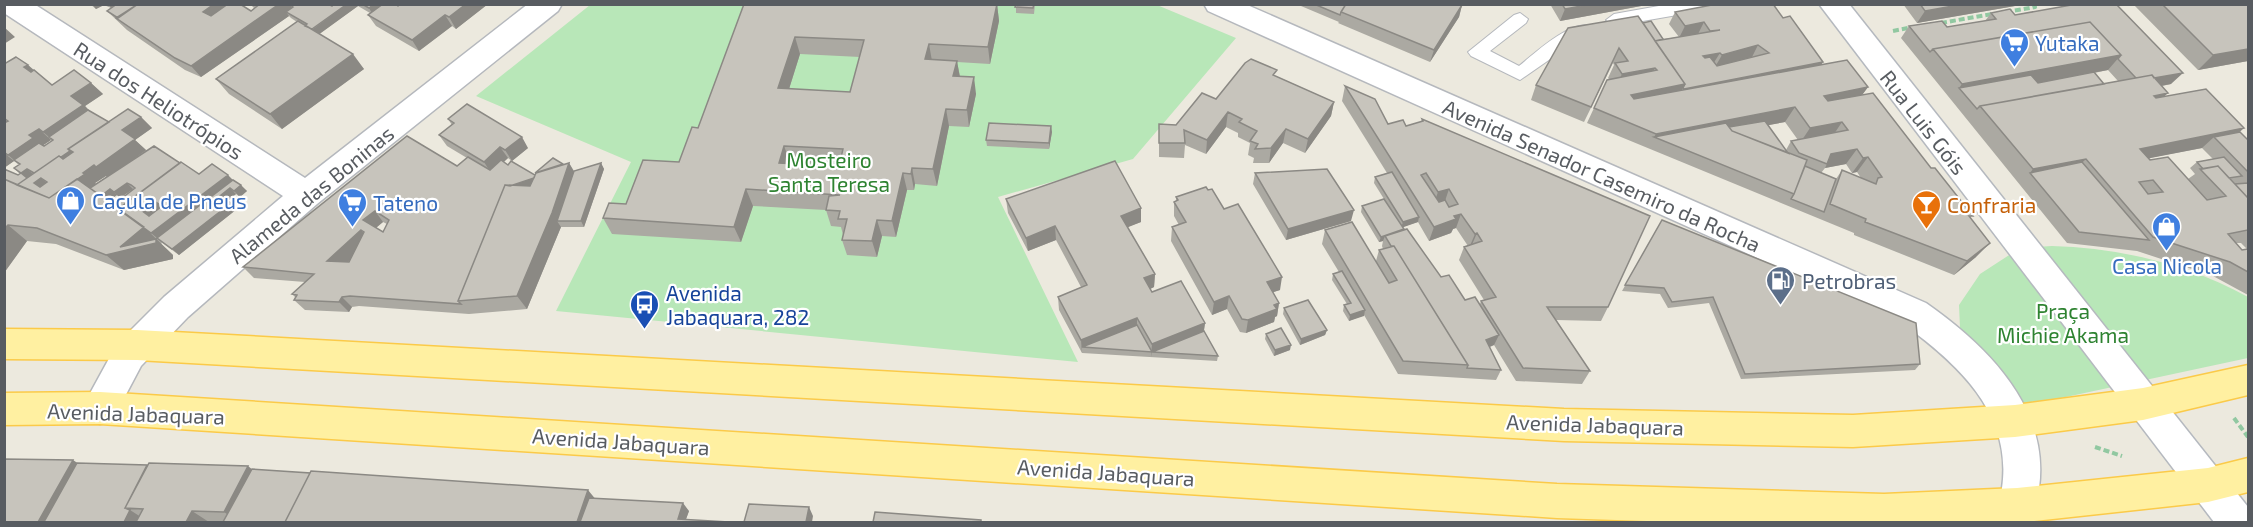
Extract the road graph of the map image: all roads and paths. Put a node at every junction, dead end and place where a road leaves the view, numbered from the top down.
1 (12, 4) edge
2 (548, 4) edge
3 (1218, 4) edge
4 (1706, 4) edge
5 (1833, 4) edge
6 (2033, 4) edge
7 (1520, 19) dead end
8 (1941, 23) edge
9 (1917, 27) edge
10 (1882, 33) dead end
11 (306, 195) junction
12 (4, 344) edge
13 (137, 345) junction
14 (2248, 380) edge
15 (2143, 404) junction
16 (100, 408) junction
17 (4, 409) edge
18 (2229, 413) dead end
19 (2015, 421) junction
20 (2248, 437) edge
21 (2083, 444) dead end
22 (2128, 459) dead end
23 (2248, 476) edge
24 (2208, 485) junction
25 (2013, 514) edge
26 (2237, 522) edge

1 - 11 street, Rua dos Heliotrópios
2 - 11 street, Alameda das Boninas
3 - 19 street, Avenida Senador Casemiro da Rocha
4 - 7 lane
5 - 15 street, Rua Luis Góis
6 - 8 path
9 - 10 path
11 - 13 street, Alameda das Boninas
12 - 13 main road, Avenida Jabaquara
13 - 16 street, Alameda das Boninas
13 - 19 main road, Avenida Jabaquara
14 - 15 main road, Avenida Jabaquara
15 - 19 main road, Avenida Jabaquara
15 - 24 street, Rua Luis Góis
16 - 17 main road, Avenida Jabaquara
16 - 25 main road, Avenida Jabaquara
18 - 20 path
19 - 25 street
21 - 22 path
23 - 24 main road, Avenida Jabaquara
24 - 25 main road, Avenida Jabaquara
24 - 26 street, Rua Luis Góis

